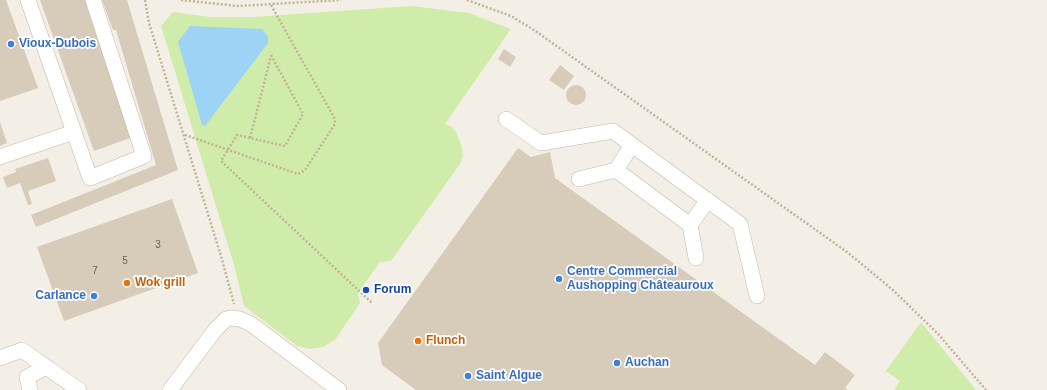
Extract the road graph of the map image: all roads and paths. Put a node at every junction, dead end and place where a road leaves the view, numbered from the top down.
1 (28, 0) edge
2 (93, 0) edge
3 (145, 0) edge
4 (181, 0) edge
5 (341, 0) edge
6 (467, 0) edge
7 (271, 5) junction
8 (506, 119) dead end
9 (74, 132) junction
10 (184, 135) junction
11 (250, 138) junction
12 (632, 146) junction
13 (228, 150) junction
14 (0, 157) edge
15 (616, 170) junction
16 (580, 179) dead end
17 (708, 200) junction
18 (690, 225) junction
19 (696, 258) dead end
20 (757, 296) dead end
21 (372, 303) dead end
22 (236, 319) junction
23 (0, 358) edge
24 (47, 367) junction
25 (30, 390) edge
26 (79, 390) edge
27 (170, 390) edge
28 (339, 390) edge
29 (986, 390) edge

1 - 9 lane
2 - 9 lane
3 - 10 path
4 - 7 path
5 - 7 path
6 - 29 path
7 - 13 path
8 - 12 lane
9 - 14 lane
10 - 13 path
10 - 22 path
11 - 11 path
11 - 13 path
12 - 15 lane
12 - 17 lane
13 - 21 path
15 - 16 lane
15 - 18 lane
17 - 18 lane
17 - 20 lane
18 - 19 lane
22 - 27 lane
22 - 28 lane
23 - 24 lane
24 - 25 lane
24 - 26 lane

